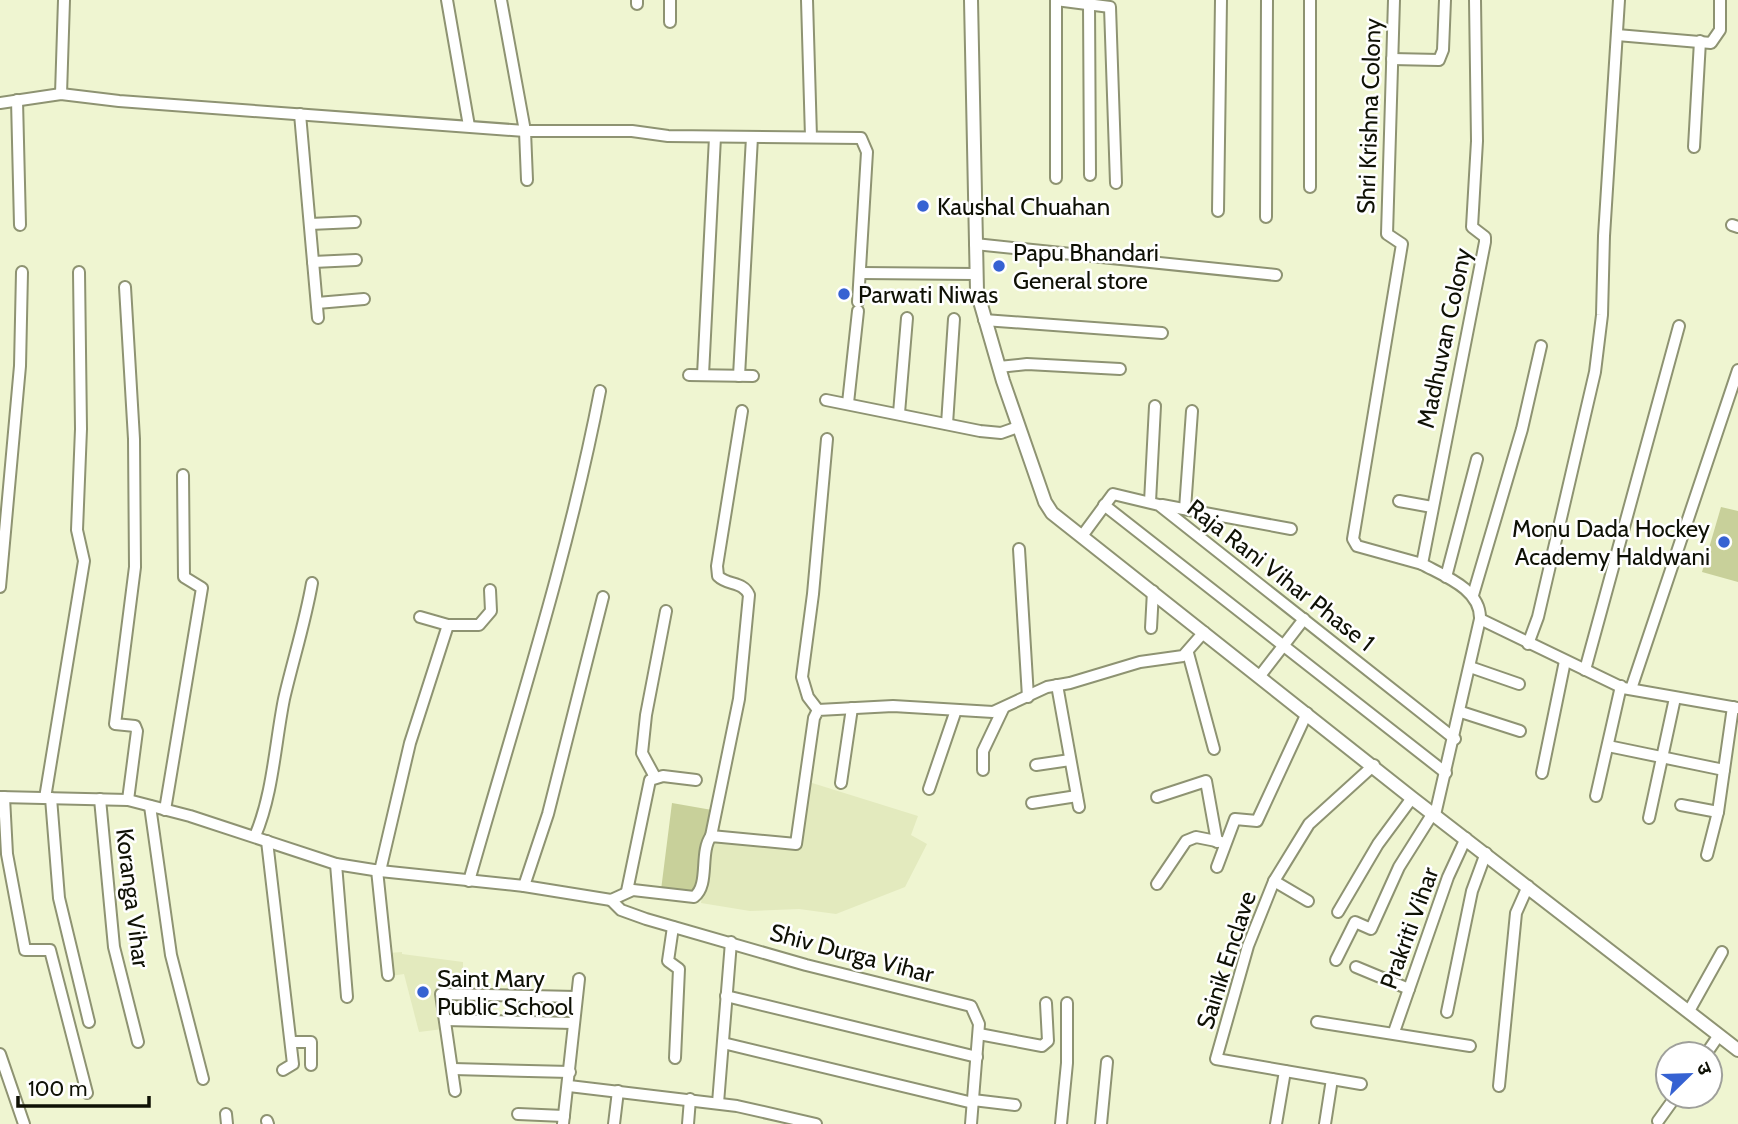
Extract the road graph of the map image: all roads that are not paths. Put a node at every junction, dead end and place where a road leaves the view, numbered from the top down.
1 (64, 0) edge
2 (447, 0) edge
3 (501, 0) edge
4 (670, 0) edge
5 (807, 0) edge
6 (971, 0) edge
7 (1056, 0) edge
8 (1221, 0) edge
9 (1267, 0) edge
10 (1310, 0) edge
11 (1394, 0) edge
12 (1444, 0) edge
13 (1475, 0) edge
14 (1619, 0) edge
15 (1720, 0) edge
16 (1088, 4) junction
17 (670, 22) dead end
18 (1617, 35) junction
19 (1700, 41) junction
20 (1392, 59) junction
21 (61, 94) junction
22 (18, 100) junction
23 (0, 103) edge
24 (300, 114) junction
25 (469, 126) junction
26 (525, 131) junction
27 (715, 137) junction
28 (752, 137) junction
29 (811, 137) junction
30 (1694, 147) dead end
31 (1090, 175) dead end
32 (1056, 178) dead end
33 (527, 180) dead end
34 (1116, 183) dead end
35 (1310, 187) dead end
36 (1218, 211) dead end
37 (1266, 217) dead end
38 (355, 222) dead end
39 (310, 224) junction
40 (20, 225) dead end
41 (975, 244) junction
42 (356, 260) dead end
43 (313, 262) junction
44 (22, 272) dead end
45 (79, 272) dead end
46 (861, 273) junction
47 (975, 274) junction
48 (1276, 275) dead end
49 (125, 288) dead end
50 (364, 299) dead end
51 (317, 303) junction
52 (318, 318) dead end
53 (907, 318) dead end
54 (954, 319) dead end
55 (984, 320) junction
56 (1679, 327) dead end
57 (1162, 333) dead end
58 (1541, 346) dead end
59 (999, 367) junction
60 (1120, 369) dead end
61 (1738, 370) edge
62 (689, 375) dead end
63 (703, 375) junction
64 (739, 376) junction
65 (753, 376) dead end
66 (600, 391) dead end
67 (826, 400) dead end
68 (848, 403) junction
69 (1155, 406) dead end
70 (742, 411) dead end
71 (1192, 411) dead end
72 (898, 413) junction
73 (947, 424) junction
74 (1014, 429) junction
75 (827, 439) dead end
76 (1477, 459) dead end
77 (183, 475) dead end
78 (1399, 501) dead end
79 (1154, 503) junction
80 (1104, 505) junction
81 (1432, 507) junction
82 (1185, 509) junction
83 (1291, 529) dead end
84 (1083, 536) junction
85 (1019, 549) dead end
86 (1422, 564) junction
87 (1446, 578) junction
88 (312, 583) dead end
89 (0, 587) edge
90 (490, 590) dead end
91 (1153, 591) junction
92 (1473, 595) junction
93 (603, 597) dead end
94 (666, 611) dead end
95 (420, 617) dead end
96 (1304, 619) junction
97 (1480, 619) junction
98 (448, 625) junction
99 (1151, 628) dead end
100 (1204, 632) junction
101 (1284, 644) junction
102 (1528, 644) junction
103 (1188, 653) junction
104 (1565, 661) junction
105 (1470, 667) junction
106 (1585, 670) junction
107 (1259, 677) junction
108 (1519, 684) dead end
109 (1057, 685) junction
110 (1626, 688) junction
111 (1028, 696) junction
112 (1675, 698) junction
113 (1735, 707) edge
114 (852, 708) junction
115 (1003, 709) junction
116 (818, 710) junction
117 (956, 710) junction
118 (1461, 712) junction
119 (1307, 713) junction
120 (1520, 731) dead end
121 (1455, 739) junction
122 (1608, 747) junction
123 (1214, 748) dead end
124 (1661, 758) junction
125 (1070, 760) junction
126 (1036, 765) dead end
127 (1374, 765) junction
128 (983, 770) dead end
129 (1724, 770) junction
130 (1446, 773) junction
131 (1542, 774) dead end
132 (655, 777) junction
133 (696, 780) dead end
134 (841, 783) dead end
135 (929, 789) dead end
136 (1596, 796) dead end
137 (2, 797) edge
138 (1157, 797) dead end
139 (48, 798) junction
140 (1412, 798) junction
141 (100, 799) junction
142 (128, 800) junction
143 (1032, 803) dead end
144 (1681, 805) dead end
145 (150, 806) junction
146 (165, 810) junction
147 (1718, 812) junction
148 (1434, 814) junction
149 (1649, 818) dead end
150 (255, 836) junction
151 (711, 836) junction
152 (1466, 838) junction
153 (267, 841) junction
154 (1221, 842) junction
155 (1486, 853) junction
156 (1707, 855) dead end
157 (336, 864) junction
158 (1217, 867) dead end
159 (378, 871) junction
160 (469, 881) junction
161 (1274, 881) junction
162 (1157, 884) dead end
163 (524, 886) junction
164 (1528, 886) junction
165 (627, 891) junction
166 (611, 900) junction
167 (1308, 901) dead end
168 (1338, 912) dead end
169 (673, 927) junction
170 (731, 942) junction
171 (1722, 952) dead end
172 (1336, 960) dead end
173 (1356, 967) dead end
174 (388, 975) dead end
175 (579, 979) dead end
176 (1409, 989) junction
177 (726, 996) junction
178 (347, 997) dead end
179 (576, 997) junction
180 (1046, 1003) dead end
181 (1067, 1003) dead end
182 (1689, 1011) junction
183 (1447, 1012) dead end
184 (445, 1020) junction
185 (1317, 1021) dead end
186 (89, 1022) dead end
187 (573, 1023) junction
188 (1394, 1032) junction
189 (979, 1034) junction
190 (1719, 1035) junction
191 (1716, 1040) edge
192 (138, 1042) dead end
193 (291, 1042) junction
194 (723, 1043) junction
195 (1471, 1046) dead end
196 (1738, 1049) edge
197 (0, 1054) edge
198 (977, 1057) junction
199 (675, 1058) dead end
200 (1107, 1062) dead end
201 (311, 1065) dead end
202 (453, 1069) junction
203 (282, 1070) dead end
204 (1285, 1071) junction
205 (570, 1072) junction
206 (203, 1079) dead end
207 (1332, 1079) junction
208 (1361, 1084) dead end
209 (569, 1086) junction
210 (1499, 1086) dead end
211 (455, 1091) dead end
212 (618, 1091) junction
213 (87, 1093) dead end
214 (690, 1099) junction
215 (973, 1102) junction
216 (718, 1103) junction
217 (1015, 1105) dead end
218 (1666, 1110) edge
219 (518, 1114) dead end
220 (564, 1120) edge
221 (1658, 1121) dead end
222 (803, 1123) edge
223 (24, 1124) edge
224 (614, 1124) edge
225 (688, 1124) edge
226 (816, 1124) edge
227 (971, 1124) edge
228 (1061, 1124) edge
229 (1101, 1124) edge
230 (1276, 1124) edge
231 (1325, 1124) edge

1 - 21 street
2 - 25 street
3 - 26 street
4 - 17 street
5 - 29 street
6 - 41 street
7 - 16 street
7 - 32 street
8 - 36 street
9 - 37 street
10 - 35 street
11 - 20 street, Shri Krishna Colony
12 - 20 street
13 - 81 street, Madhuvan Colony
14 - 18 street
15 - 19 street
16 - 31 street
16 - 34 street
18 - 19 street
18 - 102 street
19 - 30 street
20 - 86 street, Shri Krishna Colony
21 - 22 street
21 - 24 street
22 - 23 street
22 - 40 street
24 - 25 street
24 - 39 street
25 - 26 street
26 - 27 street
26 - 33 street
27 - 28 street
27 - 63 street
28 - 29 street
28 - 64 street
29 - 46 street
38 - 39 street
39 - 43 street
41 - 47 street
41 - 48 street
42 - 43 street
43 - 51 street
44 - 89 street
45 - 139 street
46 - 47 street
46 - 68 street
47 - 55 street
49 - 142 street
50 - 51 street
51 - 52 street
53 - 72 street
54 - 73 street
55 - 57 street
55 - 59 street
56 - 106 street
58 - 92 street
59 - 60 street
59 - 74 street
61 - 110 street
62 - 63 street
63 - 64 street
64 - 65 street
66 - 160 street
67 - 68 street
68 - 72 street
69 - 79 street
70 - 151 street
71 - 82 street
72 - 73 street
73 - 74 street
74 - 84 street
75 - 116 street
76 - 87 street
77 - 146 street
78 - 81 street
79 - 80 street, Raja Rani Vihar Phase 1
79 - 82 street
79 - 96 street, Raja Rani Vihar Phase 1
80 - 84 street
80 - 101 street
81 - 86 street, Madhuvan Colony
82 - 83 street
84 - 91 street
85 - 111 street
86 - 87 street
87 - 92 street
88 - 150 street
90 - 98 street
91 - 99 street
91 - 100 street
92 - 97 street
93 - 163 street
94 - 132 street
95 - 98 street
96 - 101 street
96 - 121 street, Raja Rani Vihar Phase 1
97 - 102 street
97 - 105 street
98 - 159 street
100 - 103 street
100 - 107 street
101 - 107 street
101 - 130 street
102 - 104 street
103 - 109 street
103 - 123 street
104 - 106 street
104 - 131 street
105 - 108 street
105 - 118 street
106 - 110 street
107 - 119 street
109 - 111 street
109 - 125 street
110 - 112 street
110 - 122 street
111 - 115 street
112 - 113 street
112 - 124 street
113 - 129 street
114 - 116 street
114 - 117 street
114 - 134 street
115 - 117 street
115 - 128 street
116 - 151 street
117 - 135 street
118 - 120 street
118 - 121 street
119 - 127 street
119 - 154 street
121 - 130 street
122 - 124 street
122 - 136 street
124 - 129 street
124 - 149 street
125 - 126 street
125 - 143 street
127 - 140 street
127 - 161 street, Sainik Enclave
129 - 147 street
130 - 148 street
132 - 133 street
132 - 165 street
137 - 139 street, Shiv Durga Vihar
137 - 213 street
138 - 154 street
139 - 141 street, Shiv Durga Vihar
139 - 186 street
140 - 148 street
140 - 168 street
141 - 142 street, Shiv Durga Vihar
141 - 192 street, Koranga Vihar
142 - 145 street, Shiv Durga Vihar
144 - 147 street
145 - 146 street, Shiv Durga Vihar
145 - 206 street
146 - 150 street, Shiv Durga Vihar
147 - 156 street
148 - 152 street
148 - 172 street
150 - 153 street, Shiv Durga Vihar
151 - 165 street
152 - 155 street
152 - 176 street, Prakriti Vihar
153 - 157 street, Shiv Durga Vihar
153 - 193 street
154 - 158 street
154 - 162 street
155 - 164 street
155 - 183 street
157 - 159 street, Shiv Durga Vihar
157 - 178 street
159 - 160 street, Shiv Durga Vihar
159 - 174 street
160 - 163 street, Shiv Durga Vihar
161 - 167 street
161 - 204 street, Sainik Enclave
163 - 166 street, Shiv Durga Vihar
164 - 182 street
164 - 210 street
165 - 166 street
166 - 169 street, Shiv Durga Vihar
169 - 170 street, Shiv Durga Vihar
169 - 199 street
170 - 177 street
170 - 189 street, Shiv Durga Vihar
171 - 182 street
173 - 176 street
175 - 179 street
176 - 188 street, Prakriti Vihar
177 - 194 street
177 - 198 street
179 - 184 street
179 - 187 street
180 - 189 street
181 - 228 street
182 - 190 street
184 - 187 street
184 - 202 street
185 - 188 street
187 - 205 street
188 - 195 street
189 - 198 street, Shiv Durga Vihar
190 - 191 street
190 - 196 street
193 - 201 street
193 - 203 street
194 - 215 street
194 - 216 street
197 - 223 street
198 - 215 street, Shiv Durga Vihar
200 - 229 street
202 - 205 street
202 - 211 street
204 - 207 street, Sainik Enclave
204 - 230 street
205 - 209 street
207 - 208 street, Sainik Enclave
207 - 231 street
209 - 212 street
209 - 220 street
212 - 214 street
212 - 224 street
214 - 216 street
214 - 225 street
215 - 217 street
215 - 227 street, Shiv Durga Vihar
216 - 222 street
218 - 221 street
219 - 220 street
222 - 226 street

